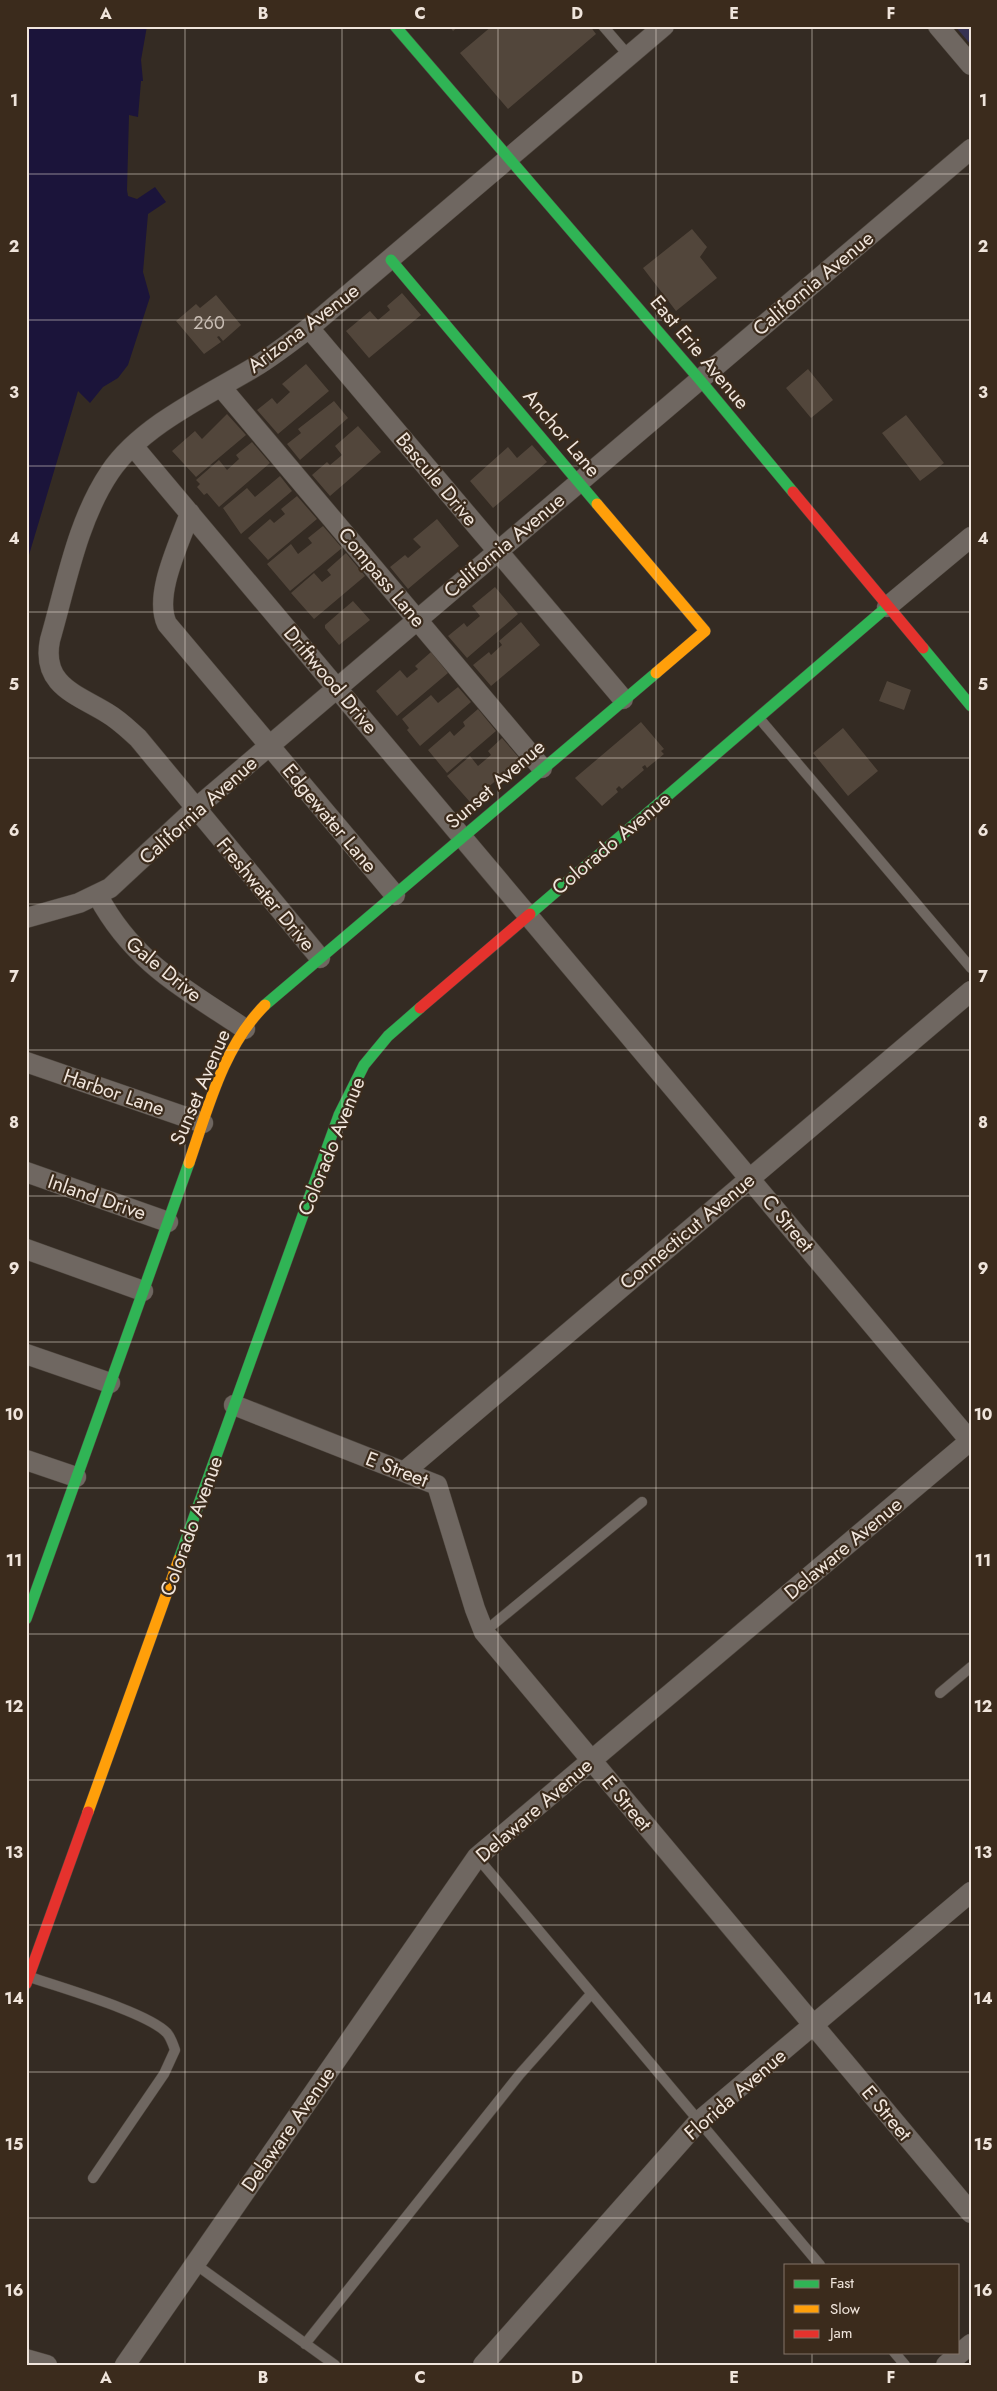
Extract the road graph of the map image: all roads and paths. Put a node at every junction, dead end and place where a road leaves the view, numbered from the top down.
1 (395, 26) edge
2 (604, 26) edge
3 (664, 26) edge
4 (938, 26) edge
5 (629, 56) junction
6 (971, 65) edge
7 (971, 149) edge
8 (510, 158) junction
9 (391, 260) junction
10 (309, 328) junction
11 (700, 380) junction
12 (221, 387) junction
13 (134, 446) junction
14 (578, 482) junction
15 (190, 513) junction
16 (971, 537) edge
17 (498, 551) junction
18 (887, 607) junction
19 (417, 619) junction
20 (705, 631) joint
21 (61, 686) joint
22 (338, 688) junction
23 (623, 700) junction
24 (971, 706) edge
25 (759, 717) junction
26 (269, 746) junction
27 (542, 768) junction
28 (195, 809) junction
29 (463, 837) junction
30 (395, 894) junction
31 (98, 896) junction
32 (528, 913) junction
33 (26, 918) edge
34 (320, 958) junction
35 (971, 968) edge
36 (971, 991) edge
37 (245, 1029) junction
38 (26, 1062) edge
39 (203, 1123) junction
40 (26, 1172) edge
41 (750, 1177) junction
42 (168, 1222) junction
43 (26, 1249) edge
44 (143, 1291) junction
45 (26, 1354) edge
46 (110, 1383) junction
47 (234, 1405) junction
48 (971, 1441) edge
49 (26, 1460) edge
50 (404, 1472) junction
51 (76, 1477) junction
52 (642, 1502) dead end
53 (35, 1569) edge
54 (26, 1619) edge
55 (484, 1632) junction
56 (971, 1667) edge
57 (940, 1693) dead end
58 (591, 1761) junction
59 (477, 1858) junction
60 (971, 1892) edge
61 (28, 1980) edge
62 (591, 1994) junction
63 (813, 2026) junction
64 (698, 2122) junction
65 (94, 2178) dead end
66 (971, 2213) edge
67 (195, 2264) junction
68 (819, 2264) edge
69 (305, 2344) junction
70 (971, 2344) edge
71 (960, 2353) edge
72 (896, 2354) edge
73 (959, 2354) edge
74 (26, 2359) edge
75 (47, 2365) edge
76 (125, 2365) edge
77 (335, 2365) edge
78 (483, 2365) edge
79 (905, 2365) edge
80 (946, 2365) edge

1 - 8 main road, East Erie Avenue
2 - 5 lane
3 - 5 street, Arizona Avenue
4 - 6 street
5 - 8 street, Arizona Avenue
7 - 11 street, California Avenue
8 - 9 street, Arizona Avenue
8 - 11 main road, East Erie Avenue
9 - 10 street, Arizona Avenue
9 - 14 main road, Anchor Lane
10 - 12 street, Arizona Avenue
10 - 17 street, Bascule Drive
11 - 14 street, California Avenue
11 - 18 main road, East Erie Avenue
12 - 13 street, Arizona Avenue
12 - 19 street, Compass Lane
13 - 15 street, Driftwood Drive
13 - 21 street, Arizona Avenue
14 - 17 street, California Avenue
14 - 20 main road, Anchor Lane
15 - 22 street, Driftwood Drive
15 - 26 street, Edgewater Lane
16 - 18 street, Colorado Avenue
17 - 19 street, California Avenue
17 - 23 street, Bascule Drive
18 - 24 main road, East Erie Avenue
18 - 25 main road, Colorado Avenue
19 - 22 street, California Avenue
19 - 27 street, Compass Lane
20 - 23 main road, Sunset Avenue
21 - 28 street, Freshwater Drive
22 - 26 street, California Avenue
22 - 29 street, Driftwood Drive
23 - 27 main road, Sunset Avenue
25 - 32 main road, Colorado Avenue
25 - 35 lane
26 - 28 street, California Avenue
26 - 30 street, Edgewater Lane
27 - 29 main road, Sunset Avenue
28 - 31 street, California Avenue
28 - 34 street, Freshwater Drive
29 - 30 main road, Sunset Avenue
29 - 32 street, Driftwood Drive
30 - 34 main road, Sunset Avenue
31 - 33 street, California Avenue
31 - 37 street, Gale Drive
32 - 41 street, C Street
32 - 47 main road, Colorado Avenue
34 - 37 main road, Sunset Avenue
36 - 41 street, Connecticut Avenue
37 - 39 main road, Sunset Avenue
38 - 39 street, Harbor Lane
39 - 42 main road, Sunset Avenue
40 - 42 street, Inland Drive
41 - 48 street, C Street
41 - 50 street, Connecticut Avenue
42 - 44 main road, Sunset Avenue
43 - 44 street
44 - 46 main road, Sunset Avenue
45 - 46 street
46 - 51 main road, Sunset Avenue
47 - 50 street, E Street
47 - 61 main road, Colorado Avenue
48 - 58 street, Delaware Avenue
49 - 51 street
50 - 55 street, E Street
51 - 53 main road, Sunset Avenue
52 - 55 lane
53 - 54 main road, Sunset Avenue
55 - 58 street, E Street
56 - 57 lane
58 - 59 street, Delaware Avenue
58 - 63 street, E Street
59 - 62 lane
59 - 67 street, Delaware Avenue
60 - 63 street, Florida Avenue
61 - 65 lane
62 - 64 lane
62 - 69 lane
63 - 64 street, Florida Avenue
63 - 66 street, E Street
64 - 68 lane
64 - 78 street, Florida Avenue
67 - 69 lane
67 - 76 street, Delaware Avenue
69 - 77 lane
70 - 71 street
72 - 79 lane
73 - 80 street
74 - 75 street

